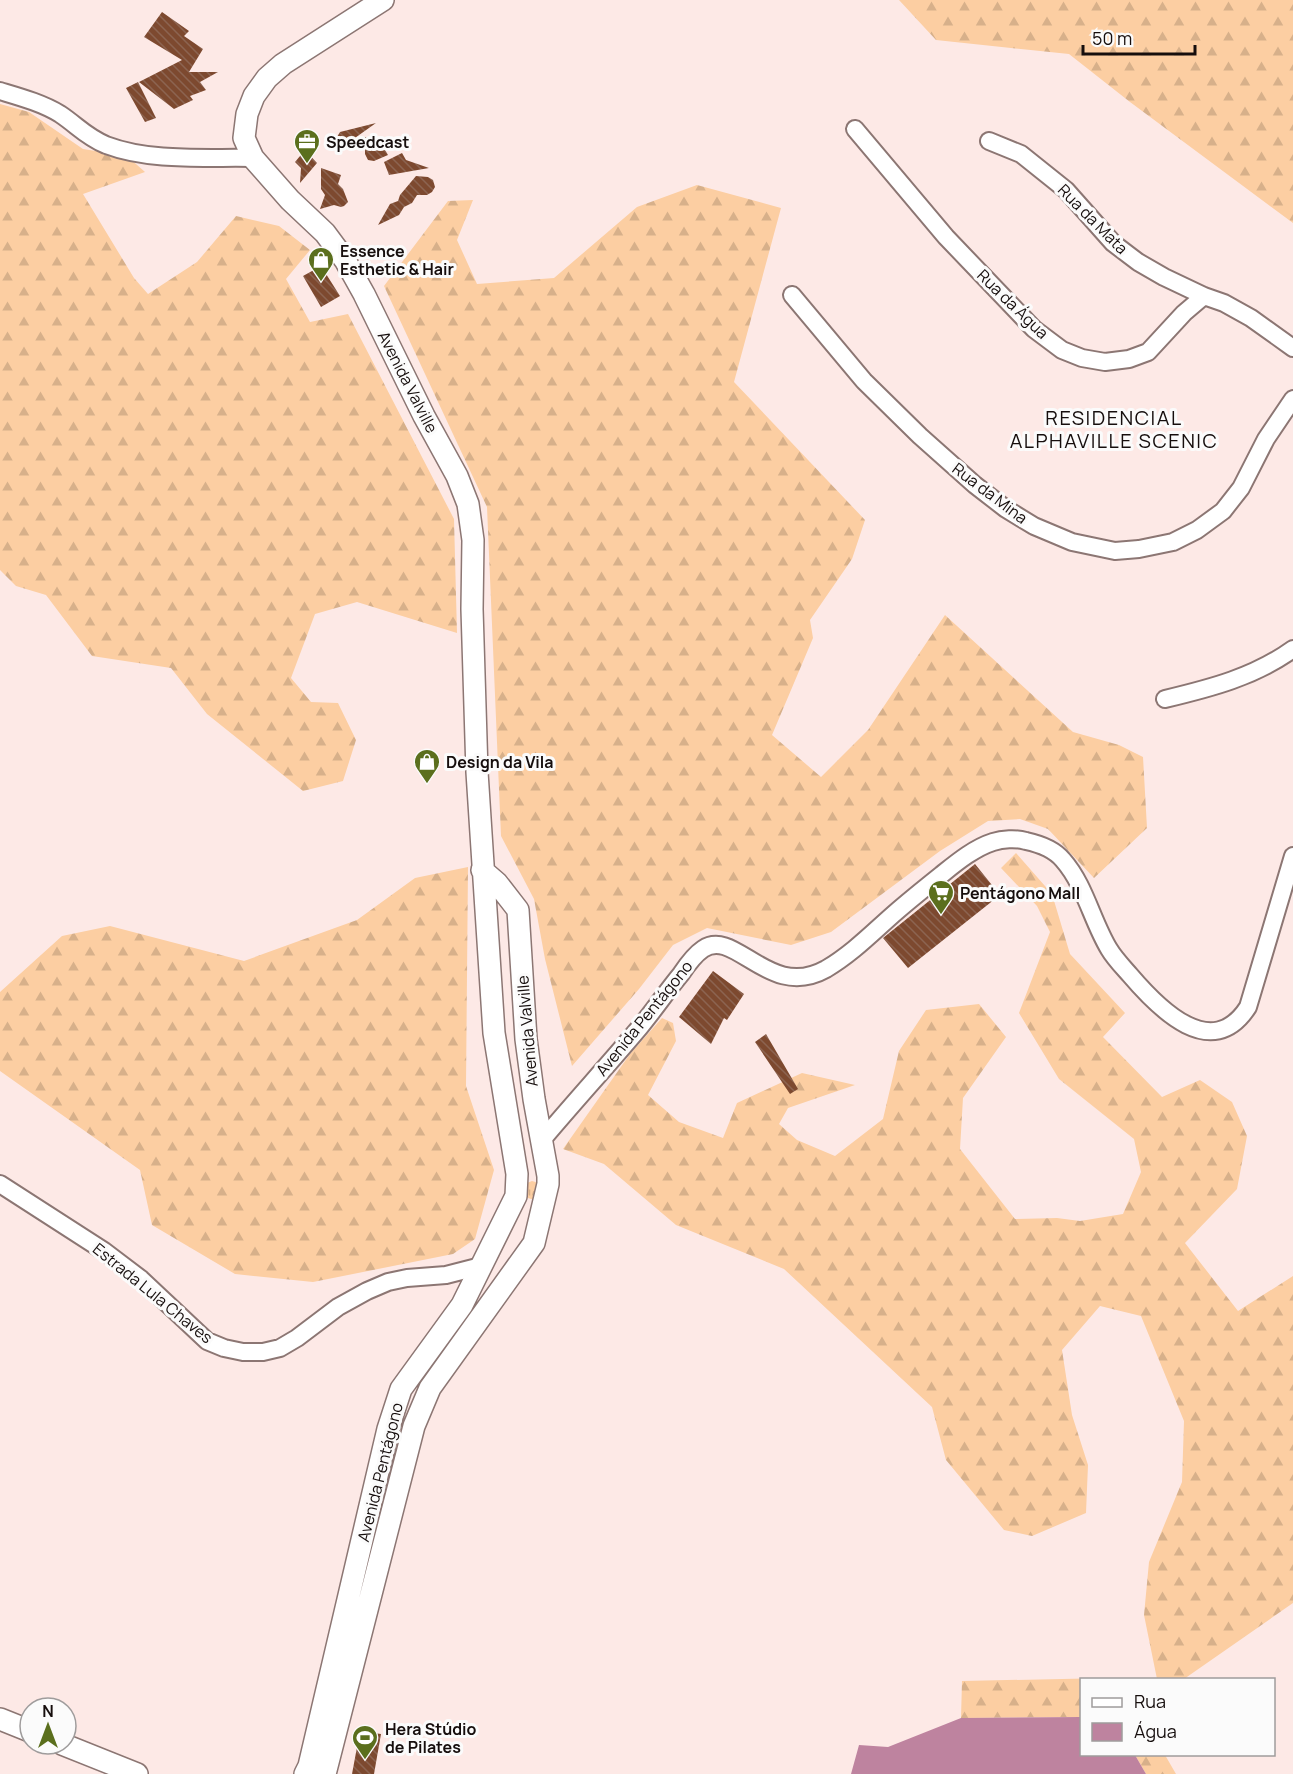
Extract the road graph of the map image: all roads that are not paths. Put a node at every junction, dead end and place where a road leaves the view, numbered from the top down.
1 (383, 0) edge
2 (0, 91) edge
3 (855, 129) dead end
4 (989, 141) dead end
5 (254, 158) junction
6 (792, 295) dead end
7 (1204, 296) junction
8 (1293, 348) edge
9 (1293, 399) edge
10 (1293, 649) edge
11 (1165, 699) dead end
12 (1293, 856) edge
13 (482, 870) junction
14 (489, 963) junction
15 (522, 982) junction
16 (543, 1139) junction
17 (517, 1174) junction
18 (548, 1176) junction
19 (0, 1184) edge
20 (516, 1196) junction
21 (545, 1204) junction
22 (481, 1266) junction
23 (446, 1275) junction
24 (462, 1305) junction
25 (0, 1719) edge
26 (18, 1726) edge
27 (78, 1751) edge
28 (96, 1758) junction
29 (118, 1774) edge
30 (137, 1774) edge
31 (305, 1774) edge
32 (325, 1774) edge

1 - 5 main road, Avenida Valville
2 - 5 street
3 - 7 street, Rua da Água
4 - 7 street, Rua da Mata
5 - 13 main road, Avenida Valville
6 - 9 street, Rua da Mina
7 - 8 street, Rua da Mata
10 - 11 street
12 - 16 street, Avenida Pentágono
13 - 14 main road, Avenida Valville
13 - 15 main road, Avenida Valville
14 - 15 main road
14 - 17 main road, Avenida Valville
15 - 16 main road, Avenida Valville
16 - 18 main road, Avenida Valville
17 - 18 main road
17 - 20 main road, Avenida Valville
18 - 21 main road, Avenida Valville
19 - 23 street, Estrada Lula Chaves
20 - 21 main road
20 - 22 main road, Avenida Pentágono
21 - 32 main road, Avenida Pentágono
22 - 23 street, Estrada Lula Chaves
22 - 24 main road, Avenida Pentágono
23 - 24 street
24 - 31 main road, Avenida Pentágono
25 - 26 main road
27 - 28 main road
28 - 29 main road
28 - 30 main road

